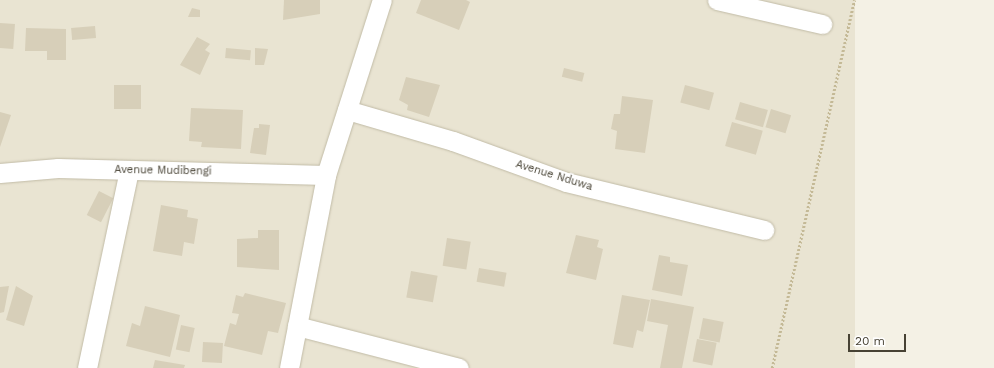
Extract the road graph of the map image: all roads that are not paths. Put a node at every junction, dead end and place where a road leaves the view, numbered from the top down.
1 (382, 0) edge
2 (717, 0) edge
3 (822, 24) dead end
4 (347, 110) junction
5 (129, 171) junction
6 (0, 173) edge
7 (326, 174) junction
8 (764, 230) dead end
9 (297, 326) junction
10 (87, 368) edge
11 (289, 368) edge
12 (459, 368) edge

1 - 4 street
2 - 3 street
4 - 7 street
4 - 8 street, Avenue Nduwa
5 - 6 street, Avenue Mudibengi
5 - 7 street, Avenue Mudibengi
5 - 10 street
7 - 9 street
9 - 11 street
9 - 12 street

